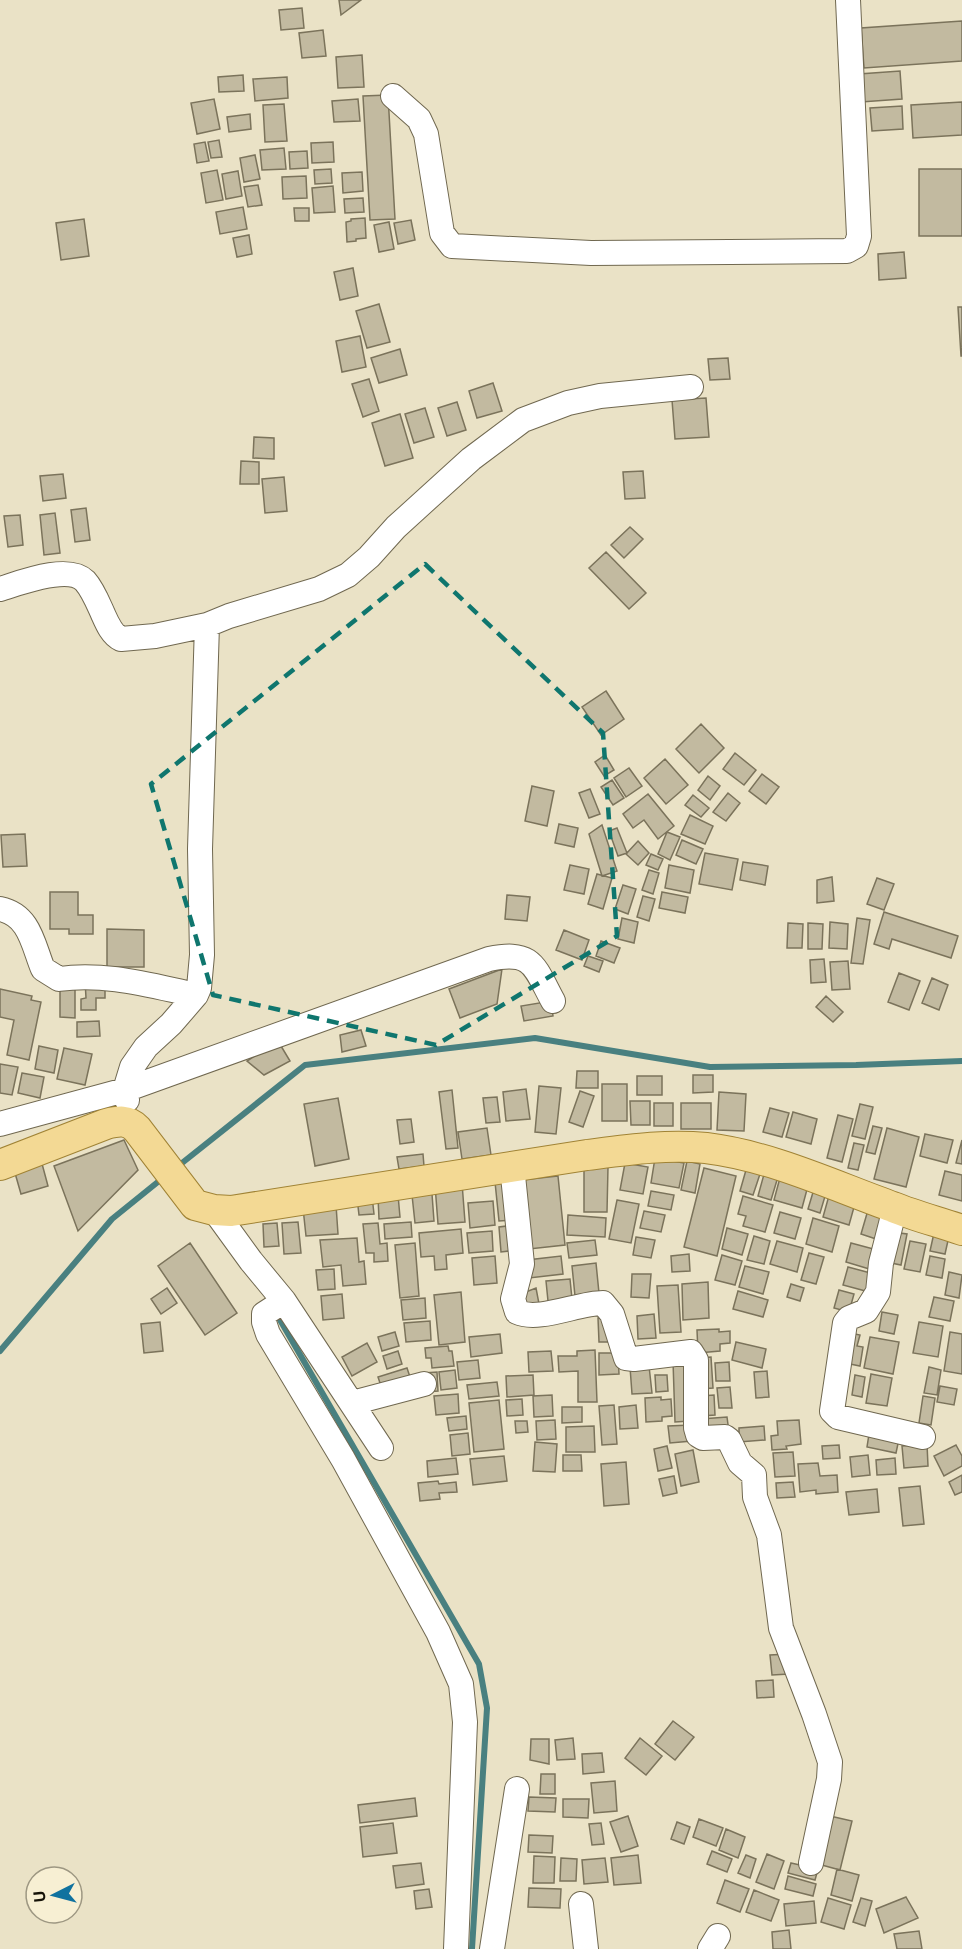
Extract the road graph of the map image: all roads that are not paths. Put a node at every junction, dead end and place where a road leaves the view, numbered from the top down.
1 (848, 0) edge
2 (393, 96) dead end
3 (691, 387) dead end
4 (0, 589) edge
5 (207, 626) junction
6 (0, 909) edge
7 (196, 995) junction
8 (553, 1001) dead end
9 (125, 1090) junction
10 (0, 1124) edge
11 (135, 1127) junction
12 (0, 1165) edge
13 (512, 1166) junction
14 (204, 1208) junction
15 (895, 1208) junction
16 (962, 1230) edge
17 (276, 1306) junction
18 (424, 1384) dead end
19 (352, 1403) junction
20 (923, 1437) dead end
21 (381, 1448) dead end
22 (517, 1789) dead end
23 (811, 1863) dead end
24 (581, 1904) dead end
25 (456, 1949) edge
26 (492, 1949) edge
27 (586, 1949) edge

1 - 2 street
3 - 5 street
4 - 5 street
5 - 7 street
6 - 7 street
7 - 9 street
8 - 9 street
9 - 10 street
9 - 11 street
11 - 12 main road
11 - 14 main road
13 - 14 main road
13 - 15 main road
13 - 23 street
14 - 17 street
15 - 16 main road
15 - 20 street
17 - 19 street
17 - 25 street
18 - 19 street
19 - 21 street
22 - 26 street
24 - 27 street

